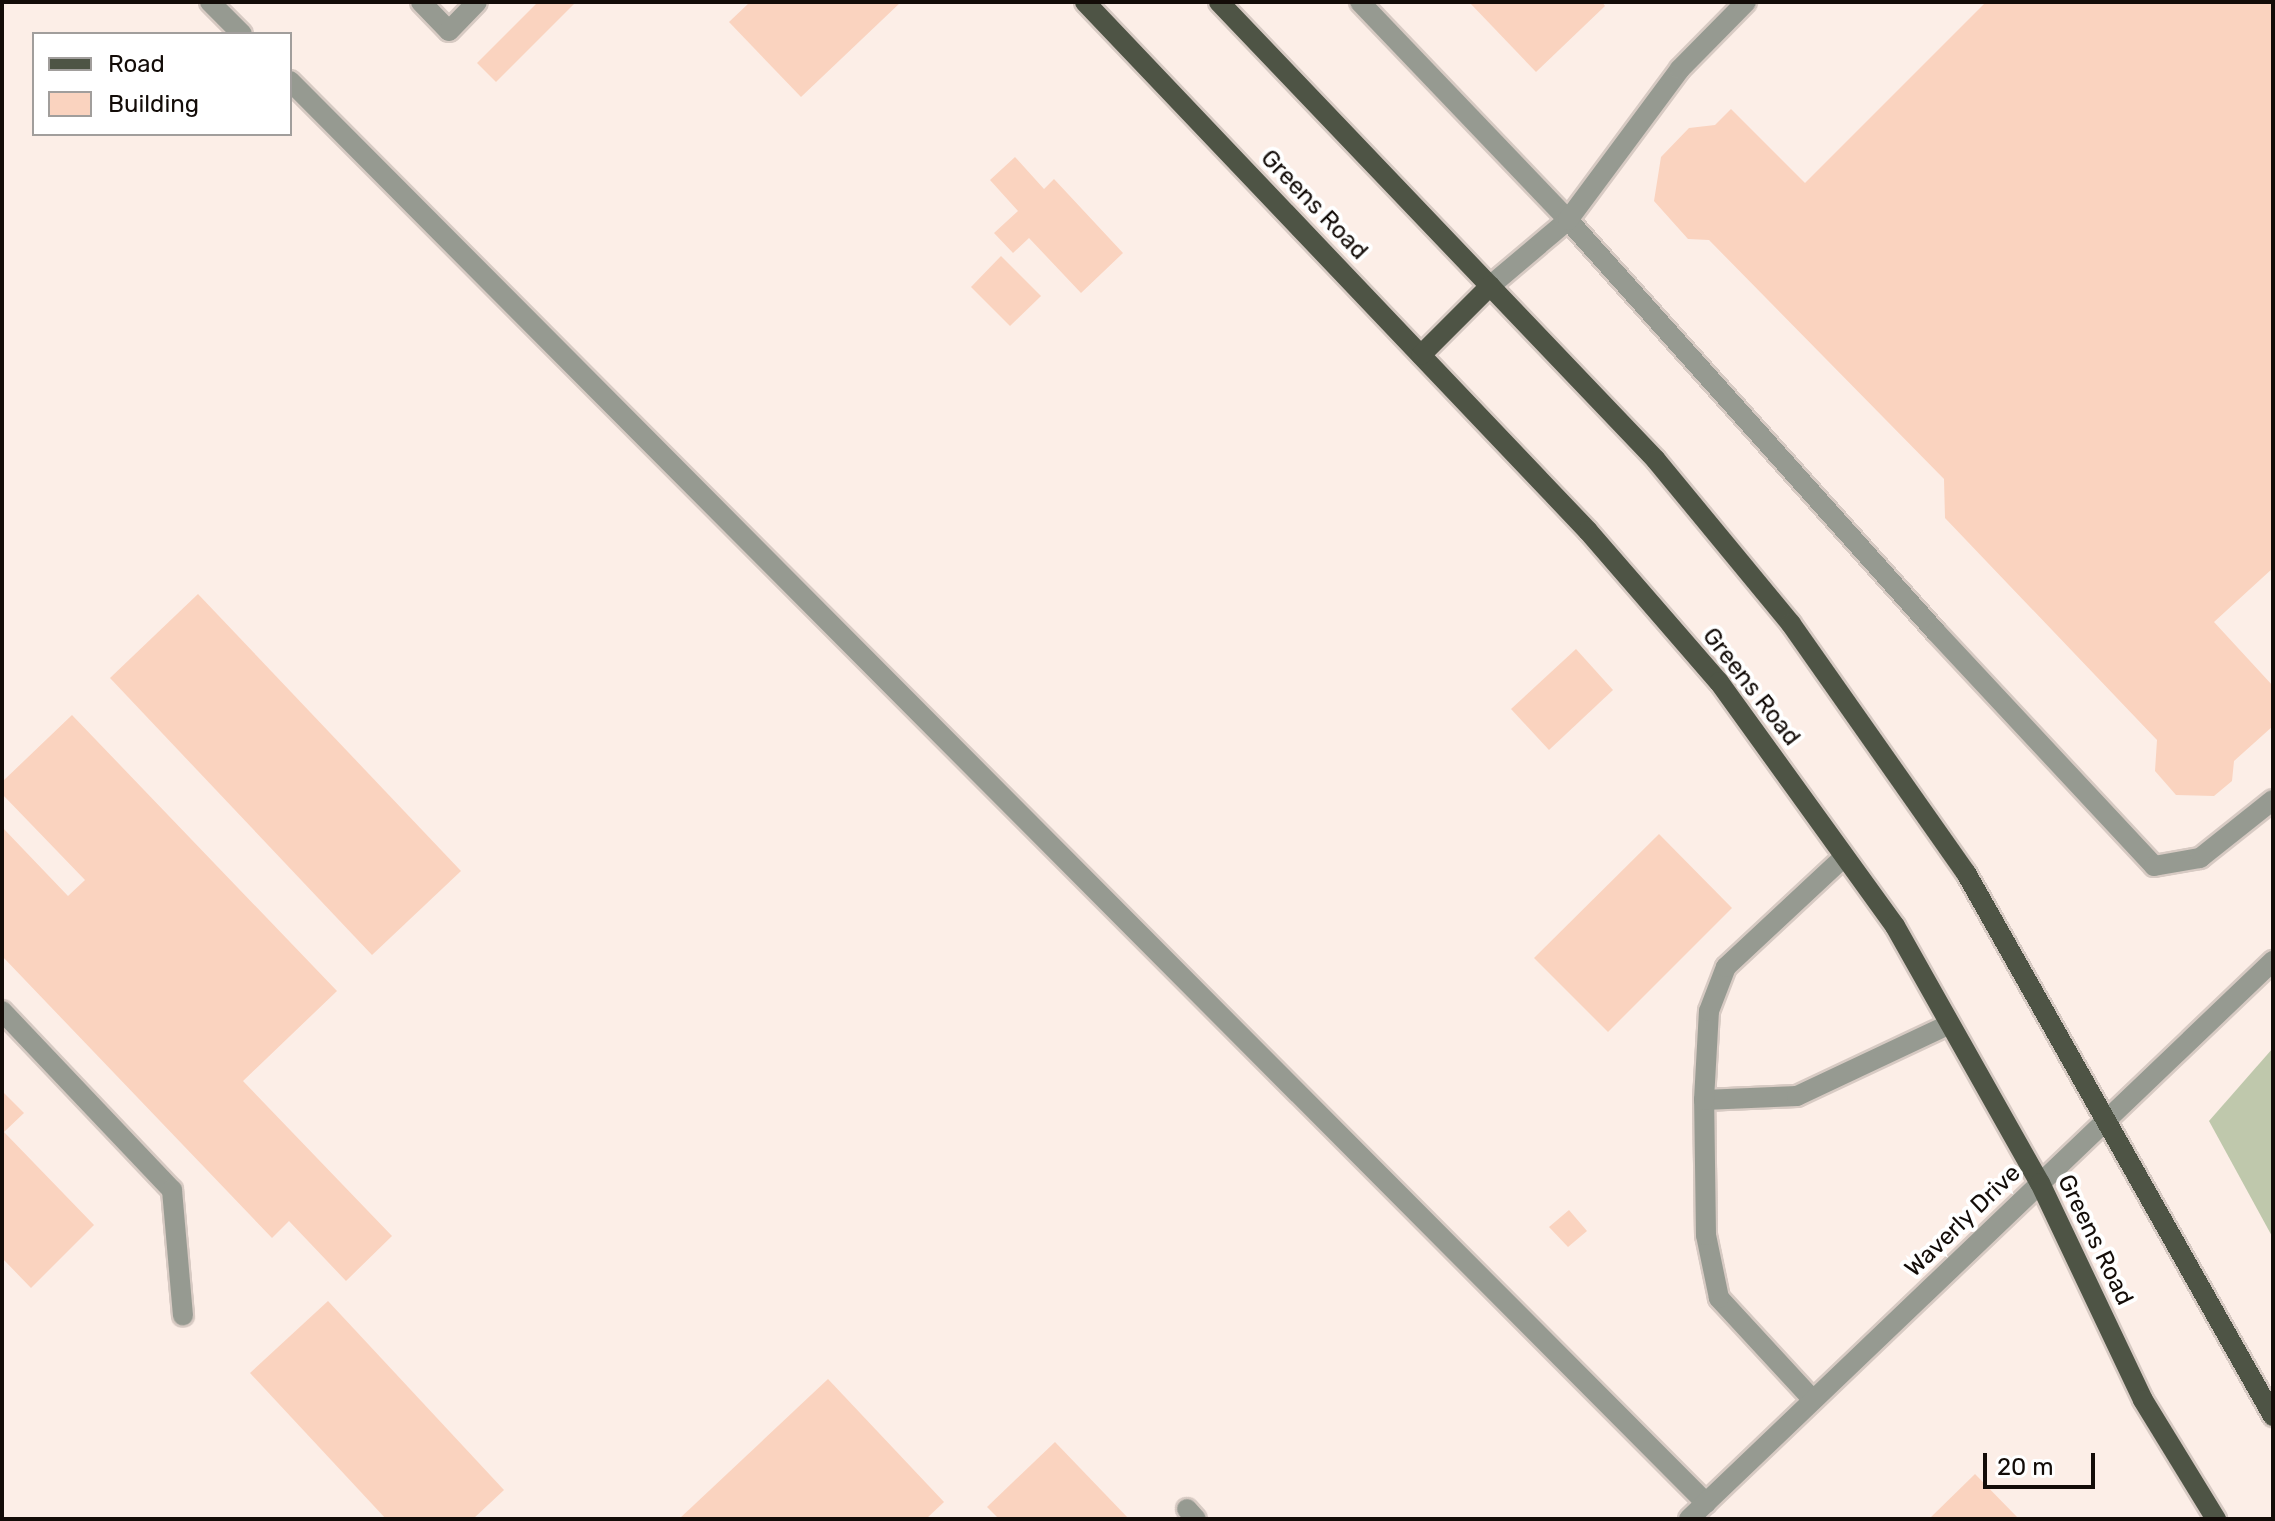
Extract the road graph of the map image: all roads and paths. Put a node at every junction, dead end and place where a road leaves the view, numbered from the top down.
1 (210, 2) edge
2 (421, 2) edge
3 (477, 2) edge
4 (1085, 2) edge
5 (1219, 2) edge
6 (1360, 2) edge
7 (1746, 2) edge
8 (240, 32) edge
9 (292, 83) edge
10 (1568, 220) junction
11 (1490, 286) junction
12 (1421, 355) junction
13 (2273, 800) edge
14 (1844, 857) junction
15 (2273, 961) edge
16 (2, 1011) edge
17 (1950, 1024) junction
18 (1704, 1100) junction
19 (2108, 1116) junction
20 (2040, 1183) junction
21 (183, 1316) dead end
22 (1813, 1400) junction
23 (2273, 1416) edge
24 (1706, 1503) junction
25 (1689, 1519) edge
26 (2216, 1519) edge

1 - 8 street
2 - 3 street
4 - 12 main road, Greens Road
5 - 11 main road
6 - 10 street
7 - 10 street
9 - 24 street
10 - 11 street
10 - 13 street
11 - 12 main road
11 - 19 main road
12 - 14 main road, Greens Road
14 - 17 main road, Greens Road
14 - 18 street
15 - 19 street, Waverly Drive
16 - 21 street
17 - 18 street
17 - 20 main road, Greens Road
18 - 22 street
19 - 20 street, Waverly Drive
19 - 23 main road
20 - 22 street, Waverly Drive
20 - 26 main road, Greens Road
22 - 24 street, Waverly Drive
24 - 25 street, Waverly Drive

